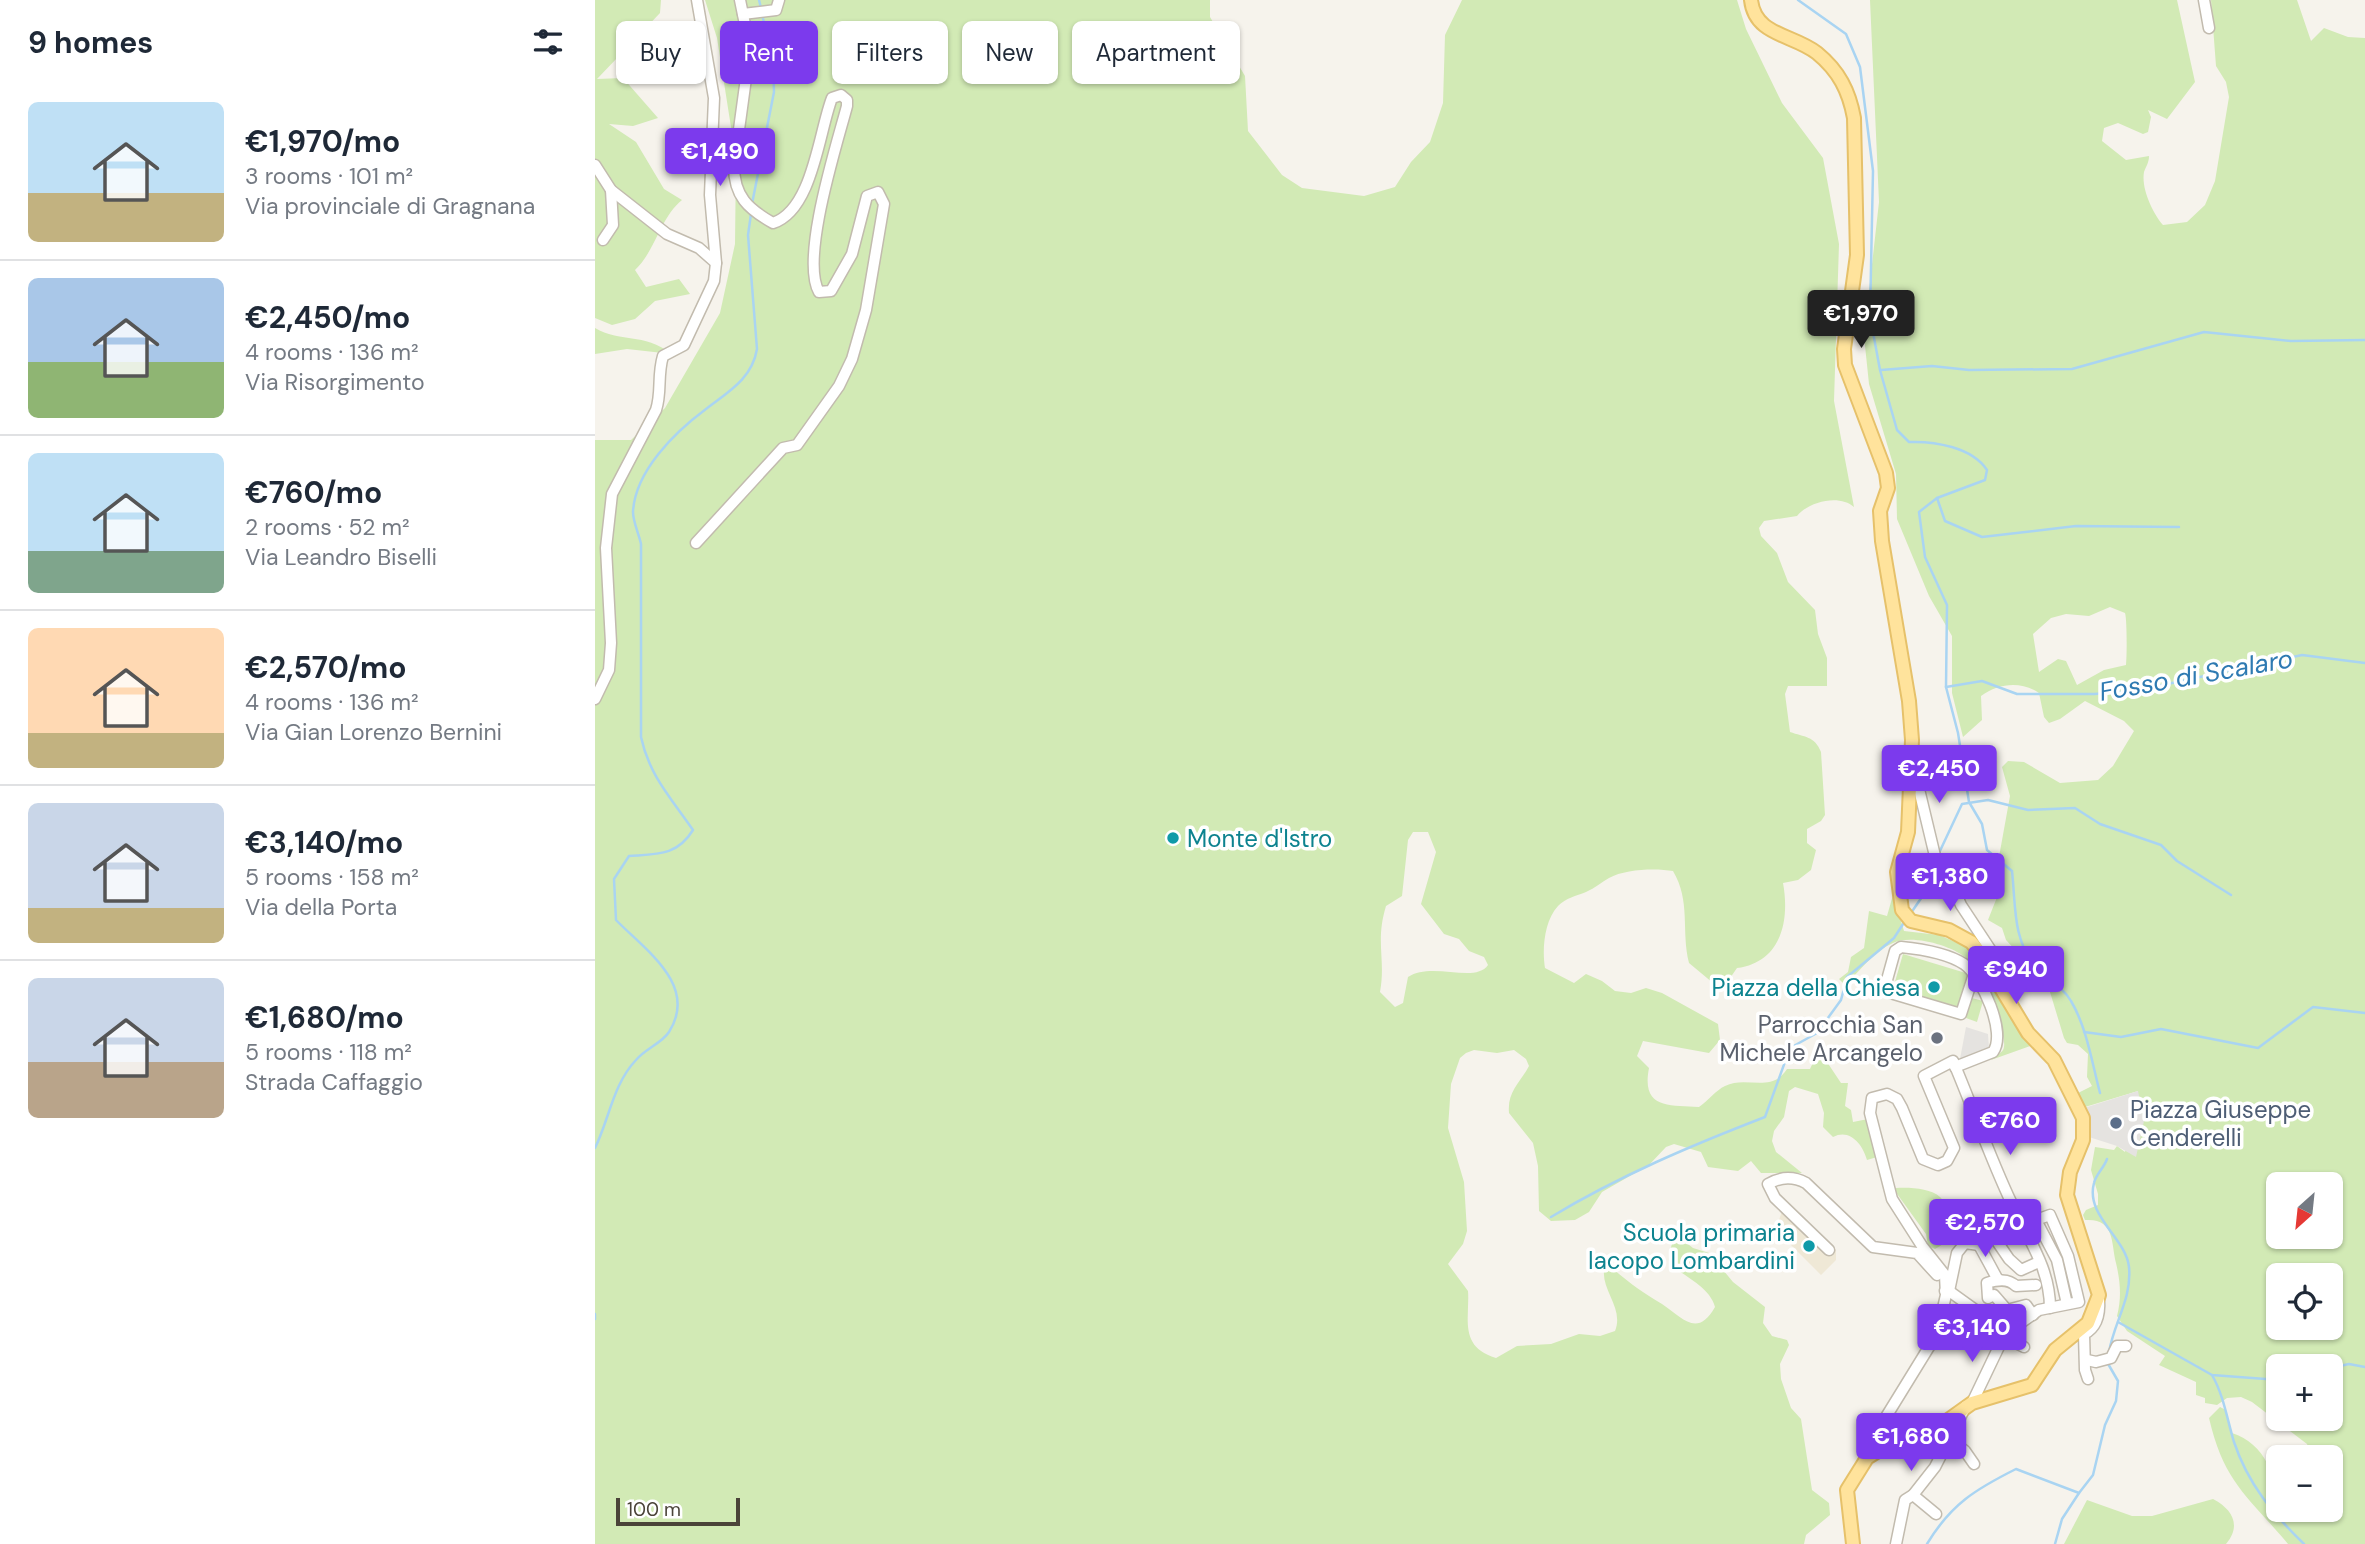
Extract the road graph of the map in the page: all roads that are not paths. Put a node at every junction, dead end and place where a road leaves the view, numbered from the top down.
1 (697, 0) edge
2 (740, 0) edge
3 (779, 0) edge
4 (1751, 0) edge
5 (2204, 0) edge
6 (747, 14) junction
7 (2209, 28) dead end
8 (595, 165) edge
9 (611, 190) junction
10 (603, 240) dead end
11 (716, 263) junction
12 (696, 543) dead end
13 (595, 699) edge
14 (1910, 773) junction
15 (1935, 856) dead end
16 (1951, 882) dead end
17 (1992, 971) junction
18 (1974, 974) junction
19 (1955, 1067) junction
20 (2021, 1222) junction
21 (1994, 1237) junction
22 (1979, 1245) junction
23 (1829, 1250) dead end
24 (2039, 1262) junction
25 (1998, 1280) junction
26 (1945, 1288) junction
27 (2099, 1295) junction
28 (2067, 1304) junction
29 (2026, 1305) junction
30 (2050, 1308) junction
31 (2033, 1315) junction
32 (2004, 1337) junction
33 (2126, 1346) dead end
34 (2024, 1347) dead end
35 (2092, 1361) junction
36 (2088, 1379) dead end
37 (1969, 1404) junction
38 (1949, 1438) junction
39 (1867, 1458) junction
40 (1974, 1464) dead end
41 (1913, 1495) junction
42 (1936, 1514) dead end
43 (1853, 1544) edge
44 (1896, 1544) edge

1 - 11 street
2 - 6 street
3 - 6 street
4 - 14 main road
5 - 7 street
6 - 12 street
8 - 9 street
9 - 10 street
9 - 11 street
11 - 13 street
14 - 15 street
14 - 17 main road
16 - 17 street
17 - 27 main road
18 - 18 street
18 - 19 street
19 - 20 street
19 - 26 street
20 - 21 street
20 - 24 street
21 - 22 street
21 - 24 street
22 - 25 street
22 - 26 street
23 - 26 street
24 - 30 street
25 - 29 street
25 - 29 street
26 - 32 street
26 - 39 street
27 - 35 street
27 - 37 main road
28 - 28 street
28 - 30 street
29 - 31 street
30 - 31 street
31 - 32 street
32 - 34 street
32 - 37 street
33 - 35 street
35 - 36 street
37 - 38 street
37 - 39 main road
38 - 40 street
38 - 41 street
39 - 43 main road
41 - 42 street
41 - 44 street

